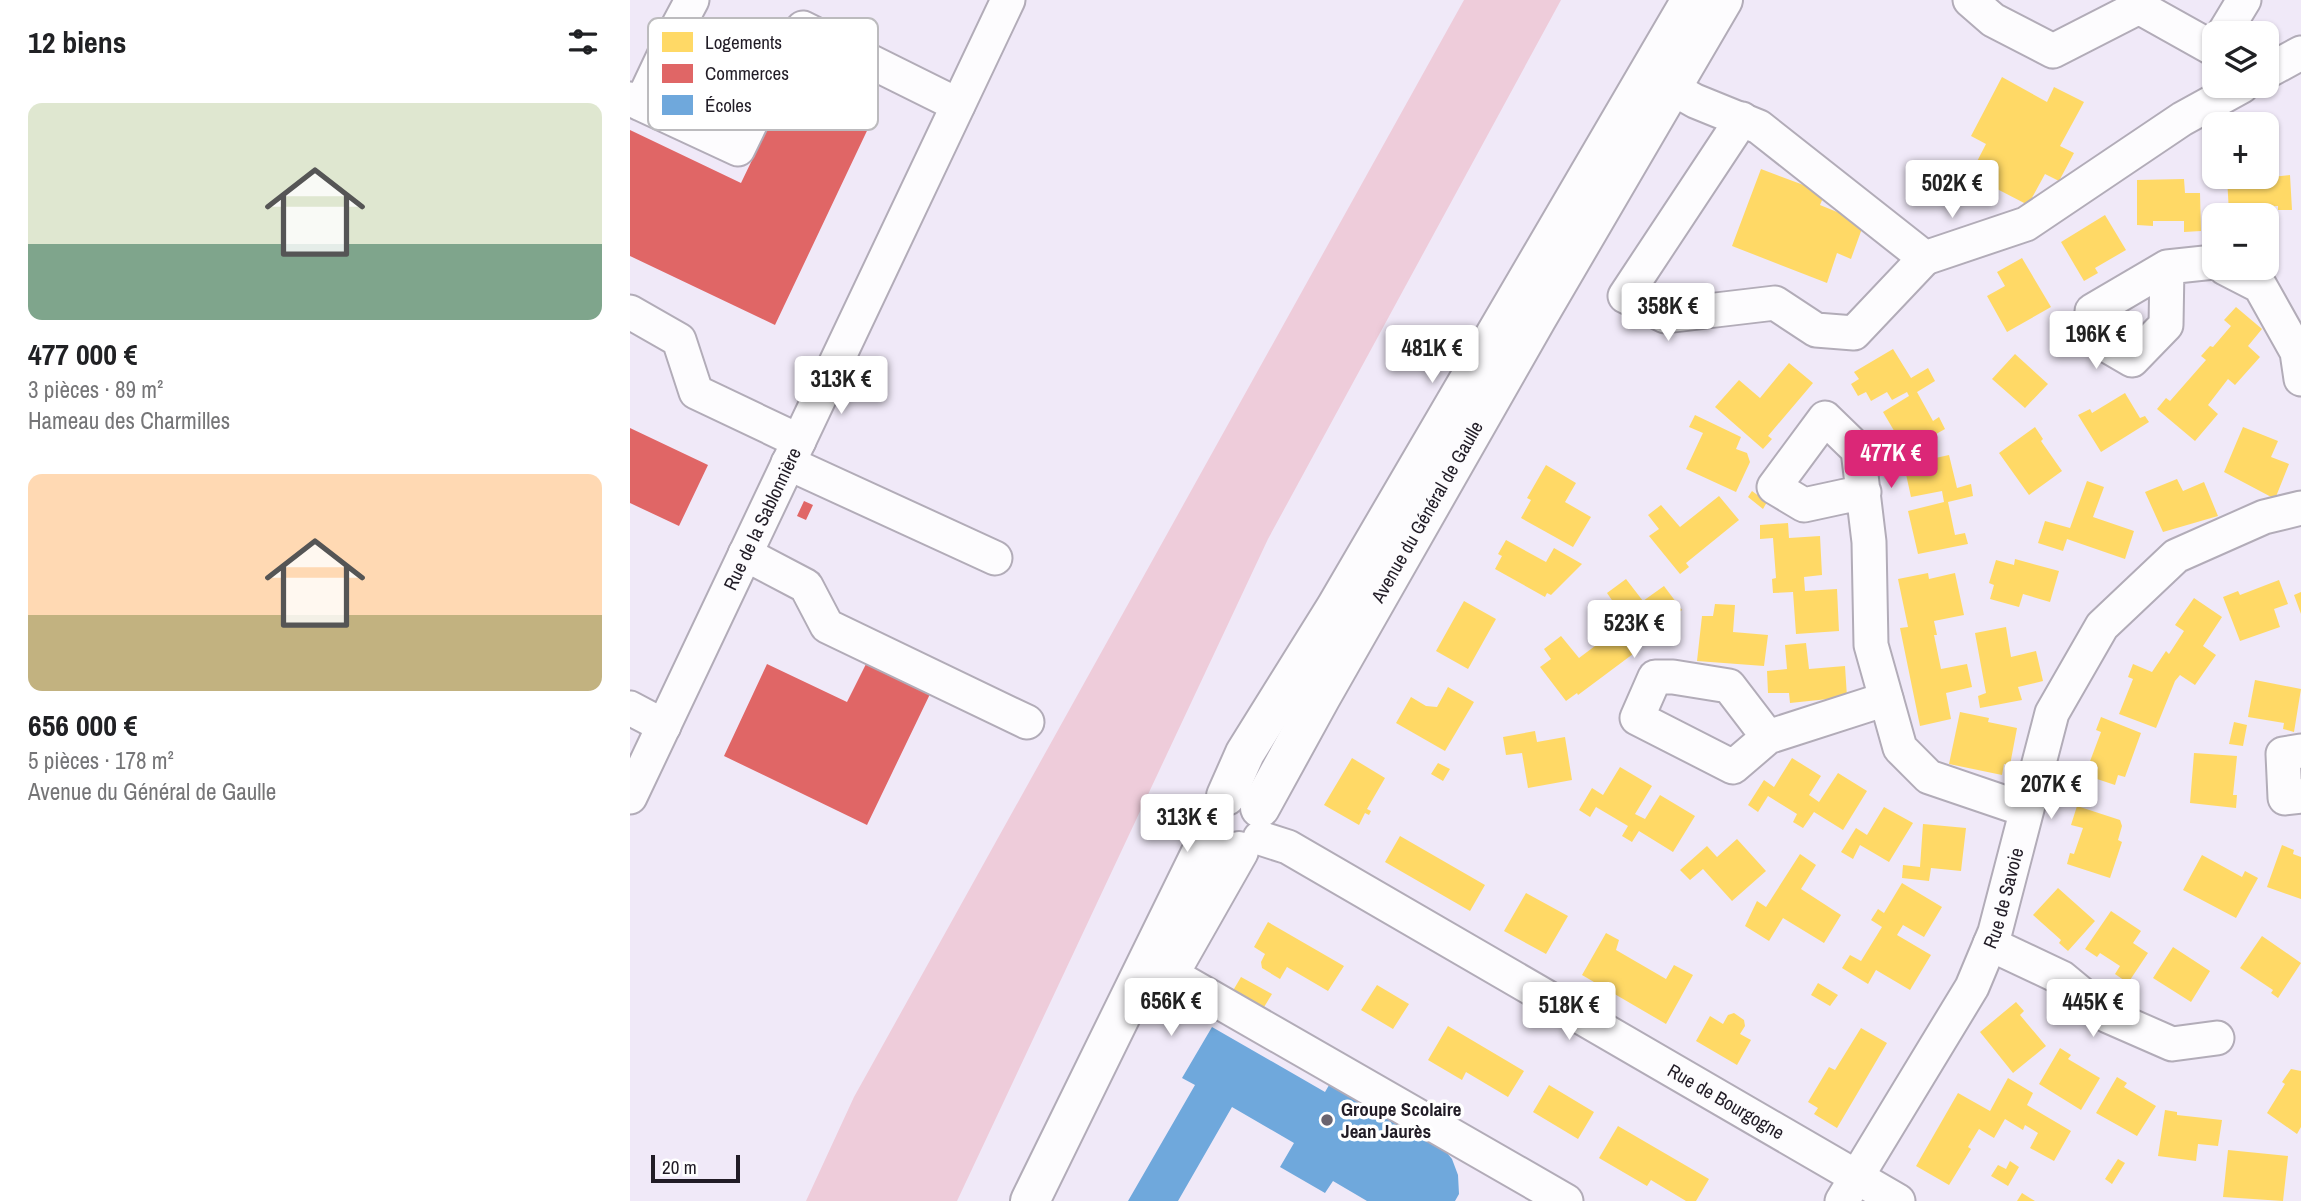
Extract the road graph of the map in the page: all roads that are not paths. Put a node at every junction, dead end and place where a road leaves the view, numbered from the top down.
1 (692, 0) edge
2 (1690, 0) edge
3 (1723, 0) edge
4 (1970, 0) edge
5 (2244, 0) edge
6 (998, 4) edge
7 (682, 18) edge
8 (2231, 21) edge
9 (2202, 42) edge
10 (2301, 53) edge
11 (2279, 65) edge
12 (878, 66) edge
13 (648, 79) edge
14 (1672, 88) junction
15 (2220, 98) edge
16 (635, 102) edge
17 (958, 106) junction
18 (1742, 119) junction
19 (696, 130) edge
20 (747, 130) edge
21 (1925, 258) junction
22 (2202, 263) edge
23 (2167, 267) dead end
24 (2248, 280) edge
25 (630, 312) edge
26 (2301, 379) edge
27 (794, 452) junction
28 (1864, 492) dead end
29 (2301, 508) edge
30 (745, 554) junction
31 (995, 558) dead end
32 (1886, 699) junction
33 (630, 708) edge
34 (1027, 722) dead end
35 (664, 726) junction
36 (1768, 737) dead end
37 (2301, 751) edge
38 (2301, 796) edge
39 (630, 797) edge
40 (2026, 810) junction
41 (1239, 825) junction
42 (1990, 944) junction
43 (1169, 973) junction
44 (2217, 1038) dead end
45 (1849, 1189) edge
46 (1030, 1201) edge
47 (1058, 1201) edge
48 (1566, 1201) edge
49 (1898, 1201) edge

1 - 7 street
2 - 41 main road, Avenue du Général de Gaulle
3 - 14 main road, Avenue du Général de Gaulle
4 - 9 street
5 - 8 street
6 - 17 street, Rue de la Sablonnière
10 - 11 street
12 - 17 street
13 - 16 street
14 - 18 street
14 - 41 main road, Avenue du Général de Gaulle
15 - 21 street
17 - 27 street, Rue de la Sablonnière
18 - 21 street
18 - 21 street
19 - 20 street
22 - 23 street
24 - 26 street
25 - 27 street
27 - 30 street, Rue de la Sablonnière
27 - 31 street
28 - 32 street
29 - 40 street, Rue de Savoie
30 - 34 street
30 - 35 street, Rue de la Sablonnière
32 - 36 street
32 - 40 street
33 - 35 street
35 - 39 street, Rue de la Sablonnière
37 - 38 street
40 - 42 street, Rue de Savoie
41 - 43 main road, Avenue du Général de Gaulle
41 - 45 street, Rue de Bourgogne
41 - 46 main road, Avenue du Général de Gaulle
42 - 44 street
42 - 45 street, Rue de Savoie
43 - 47 main road, Avenue du Général de Gaulle
43 - 48 street
45 - 49 street, Rue de Bourgogne

